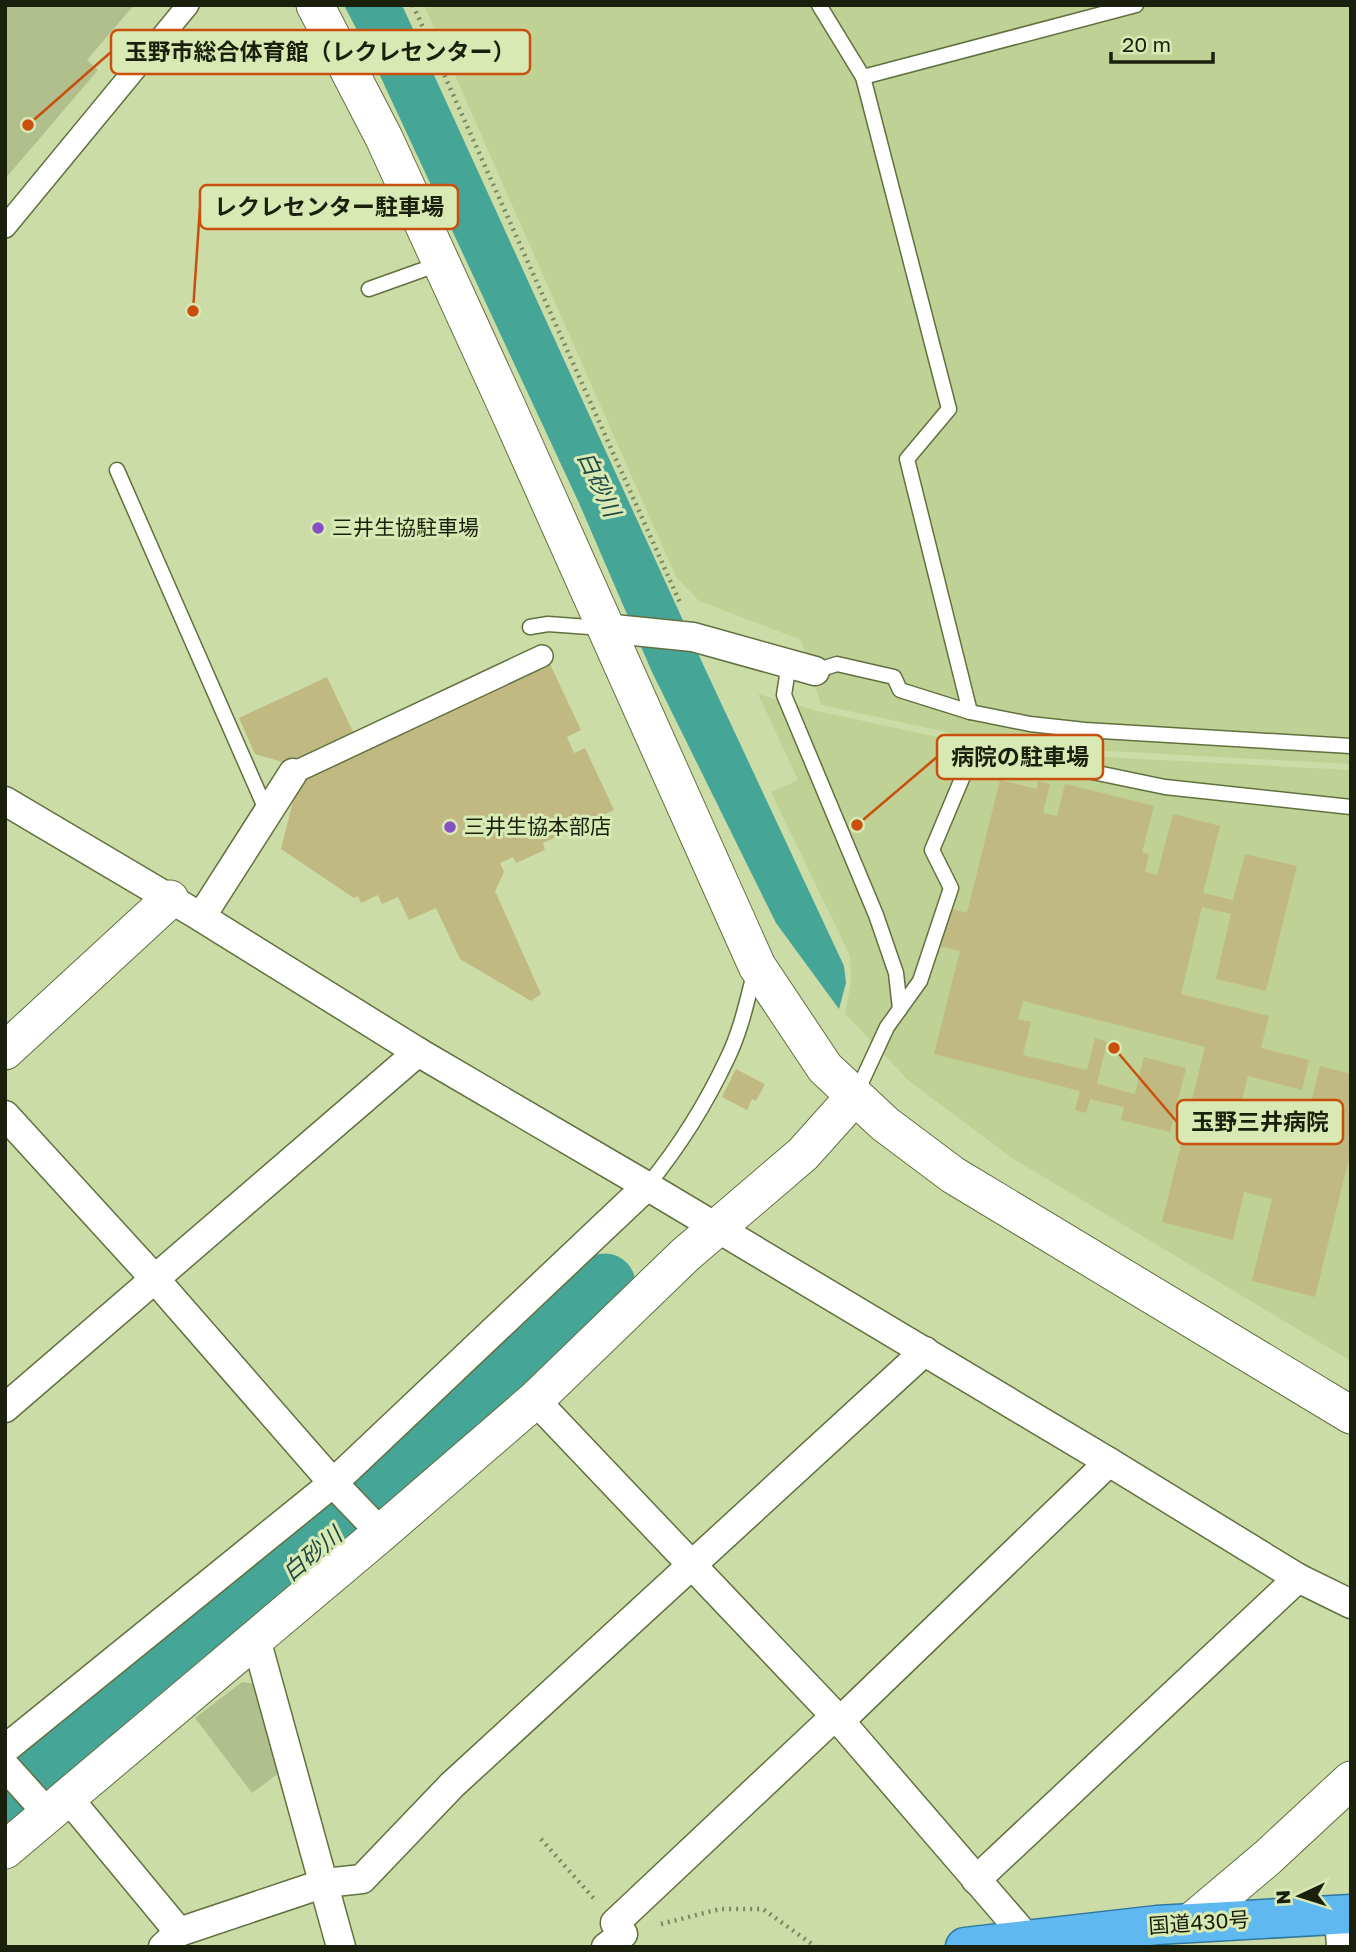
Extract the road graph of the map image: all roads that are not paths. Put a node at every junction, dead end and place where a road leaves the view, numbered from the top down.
1 (188, 5) edge
2 (315, 5) edge
3 (819, 5) edge
4 (1136, 5) edge
5 (863, 77) junction
6 (5, 227) edge
7 (441, 264) junction
8 (369, 289) dead end
9 (117, 470) dead end
10 (530, 626) dead end
11 (619, 630) junction
12 (541, 656) dead end
13 (802, 667) junction
14 (970, 712) junction
15 (1351, 746) edge
16 (293, 773) joint
17 (5, 802) edge
18 (1351, 807) edge
19 (267, 812) junction
20 (170, 898) junction
21 (201, 917) junction
22 (757, 966) junction
23 (900, 1010) junction
24 (5, 1051) edge
25 (418, 1052) junction
26 (855, 1097) junction
27 (5, 1115) edge
28 (647, 1186) junction
29 (716, 1227) junction
30 (154, 1278) junction
31 (925, 1351) junction
32 (535, 1400) junction
33 (5, 1408) edge
34 (1351, 1415) edge
35 (1109, 1462) junction
36 (337, 1488) junction
37 (374, 1525) junction
38 (691, 1564) junction
39 (1298, 1578) junction
40 (1351, 1604) edge
41 (256, 1639) junction
42 (837, 1719) junction
43 (6, 1761) edge
44 (1351, 1780) edge
45 (51, 1804) junction
46 (5, 1850) edge
47 (976, 1880) junction
48 (325, 1883) junction
49 (1190, 1923) junction
50 (1344, 1925) edge
51 (615, 1935) edge
52 (171, 1939) edge
53 (1028, 1939) junction
54 (341, 1947) edge
55 (965, 1947) edge

1 - 6 street
2 - 7 street
3 - 5 lane
4 - 5 lane
5 - 14 lane
7 - 8 lane
7 - 11 street
9 - 19 lane
10 - 11 lane
11 - 13 street
11 - 22 street
12 - 16 street
13 - 14 lane
13 - 23 lane
14 - 15 lane
16 - 19 street
17 - 20 street
18 - 23 lane
19 - 21 street
20 - 21 street
20 - 24 street
21 - 25 street
22 - 26 street
22 - 28 lane
23 - 26 lane
25 - 28 street
25 - 30 street
26 - 29 street
26 - 34 street
27 - 30 street
28 - 29 street
28 - 36 street
29 - 31 street
29 - 32 street
30 - 33 street
30 - 36 street
31 - 35 street
31 - 38 street
32 - 37 street
32 - 38 street
35 - 39 street
35 - 42 street
36 - 37 street
36 - 43 street
37 - 41 street
38 - 42 street
38 - 48 street
39 - 40 street
39 - 47 street
41 - 45 street
41 - 48 street
42 - 47 street
42 - 51 street
43 - 45 street
44 - 49 street
45 - 46 street
45 - 52 street
47 - 53 street
48 - 52 street
48 - 54 street
49 - 50 highway, 国道430号
49 - 53 highway, 国道430号
53 - 55 highway, 国道430号

